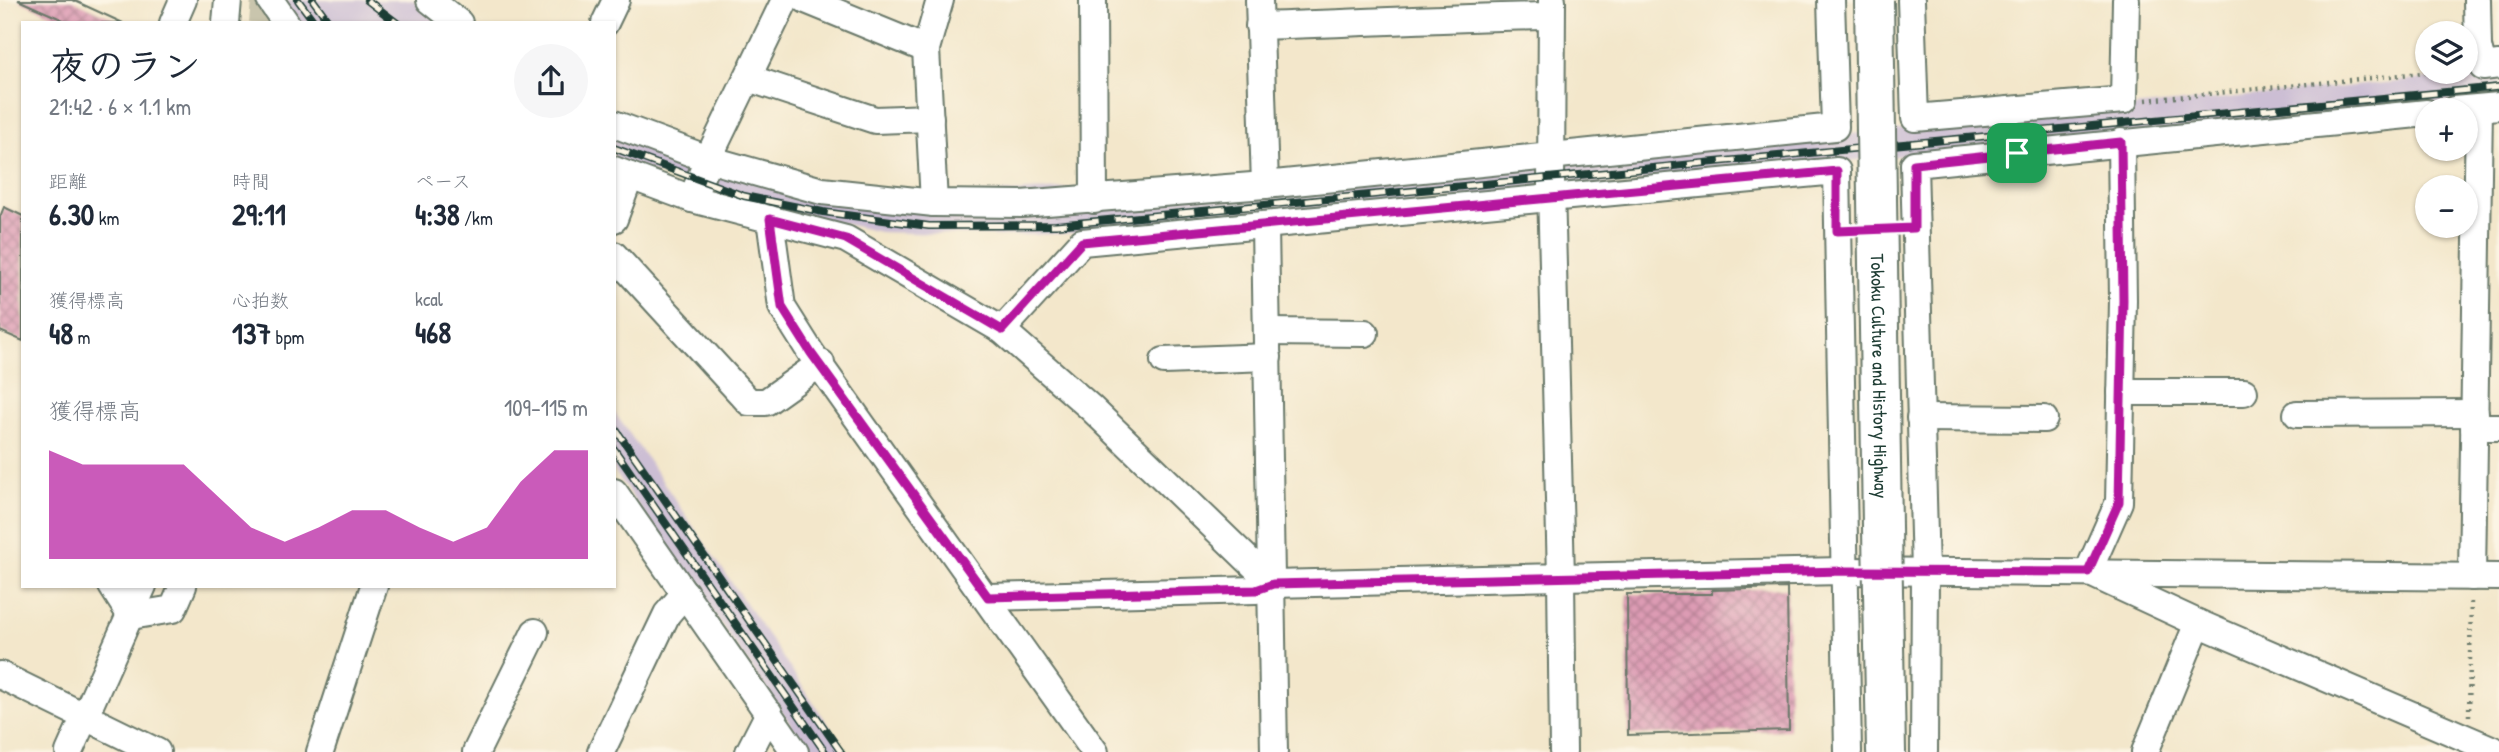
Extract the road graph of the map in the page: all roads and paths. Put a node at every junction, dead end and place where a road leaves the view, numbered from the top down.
1 (183, 0) edge
2 (228, 0) edge
3 (270, 0) edge
4 (430, 0) edge
5 (616, 0) edge
6 (785, 0) edge
7 (806, 0) edge
8 (940, 0) edge
9 (1093, 0) edge
10 (1832, 0) edge
11 (1874, 0) edge
12 (1911, 0) edge
13 (2126, 0) edge
14 (2477, 0) edge
15 (1552, 8) edge
16 (1259, 13) edge
17 (174, 21) edge
18 (226, 21) edge
19 (285, 21) edge
20 (456, 21) edge
21 (606, 21) edge
22 (926, 48) junction
23 (1913, 65) junction
24 (2499, 65) edge
25 (1833, 68) junction
26 (2415, 74) edge
27 (748, 78) junction
28 (2124, 100) junction
29 (2478, 108) edge
30 (2415, 114) edge
31 (930, 118) junction
32 (616, 125) edge
33 (2121, 142) junction
34 (1552, 156) junction
35 (708, 159) junction
36 (622, 173) edge
37 (1265, 184) junction
38 (1553, 198) junction
39 (692, 199) junction
40 (1094, 200) junction
41 (934, 203) junction
42 (616, 208) edge
43 (770, 219) junction
44 (1265, 227) junction
45 (1914, 228) junction
46 (1837, 231) junction
47 (616, 257) edge
48 (1002, 330) junction
49 (1365, 333) dead end
50 (1268, 345) junction
51 (1164, 360) dead end
52 (821, 363) junction
53 (2121, 392) junction
54 (2244, 392) dead end
55 (2297, 414) dead end
56 (1920, 418) junction
57 (2044, 419) dead end
58 (2483, 422) edge
59 (616, 495) edge
60 (1843, 571) junction
61 (1926, 572) junction
62 (2088, 572) junction
63 (1561, 577) junction
64 (2472, 577) junction
65 (2499, 577) edge
66 (1273, 584) junction
67 (113, 588) edge
68 (142, 588) edge
69 (183, 588) edge
70 (373, 588) edge
71 (685, 593) junction
72 (988, 597) junction
73 (131, 616) junction
74 (2198, 624) junction
75 (535, 632) dead end
76 (0, 676) edge
77 (769, 713) junction
78 (86, 717) junction
79 (2463, 738) junction
80 (606, 750) edge
81 (69, 752) edge
82 (158, 752) edge
83 (320, 752) edge
84 (476, 752) edge
85 (749, 752) edge
86 (795, 752) edge
87 (1095, 752) edge
88 (1274, 752) edge
89 (1563, 752) edge
90 (1848, 752) edge
91 (1886, 752) edge
92 (1924, 752) edge
93 (2145, 752) edge
94 (2498, 752) edge

1 - 17 street
2 - 18 street
3 - 19 street
4 - 20 street
5 - 21 street
6 - 27 street
7 - 22 street
8 - 22 street
9 - 40 street
10 - 25 street
11 - 91 highway, Tokoku Culture and History Highway, bridge
12 - 23 street
13 - 28 street
14 - 24 street
15 - 16 street
15 - 34 street
16 - 37 street
22 - 31 street
23 - 25 street
23 - 28 street
25 - 34 street
26 - 28 path
27 - 31 street
27 - 35 street
29 - 58 street
30 - 33 street
31 - 41 street
32 - 35 street
33 - 45 street
33 - 53 street
34 - 37 street
34 - 38 street
35 - 39 street
35 - 41 street
36 - 39 street
36 - 42 street
37 - 40 street
38 - 44 street
38 - 46 street
38 - 63 street
39 - 43 street
40 - 41 street
43 - 48 street
43 - 52 street
44 - 48 street
44 - 50 street
45 - 46 street
45 - 56 street
46 - 60 street
47 - 52 street
48 - 66 street
49 - 50 street
50 - 51 street
50 - 66 street
52 - 72 street
53 - 54 street
53 - 62 street
55 - 58 street
56 - 57 street
56 - 61 street
58 - 64 street
59 - 71 street
60 - 61 street
60 - 63 street
60 - 90 street
61 - 62 street
61 - 92 street
62 - 64 street
62 - 74 street
63 - 66 street
63 - 89 street
64 - 65 street
64 - 79 path
66 - 72 street
66 - 88 street
67 - 73 street
68 - 73 street
69 - 73 street
70 - 83 street
71 - 77 street
71 - 80 street
72 - 87 street
73 - 78 street
74 - 79 street
74 - 93 street
75 - 84 street
76 - 78 street
77 - 85 street
77 - 86 street
78 - 81 street
78 - 82 street
79 - 94 street

